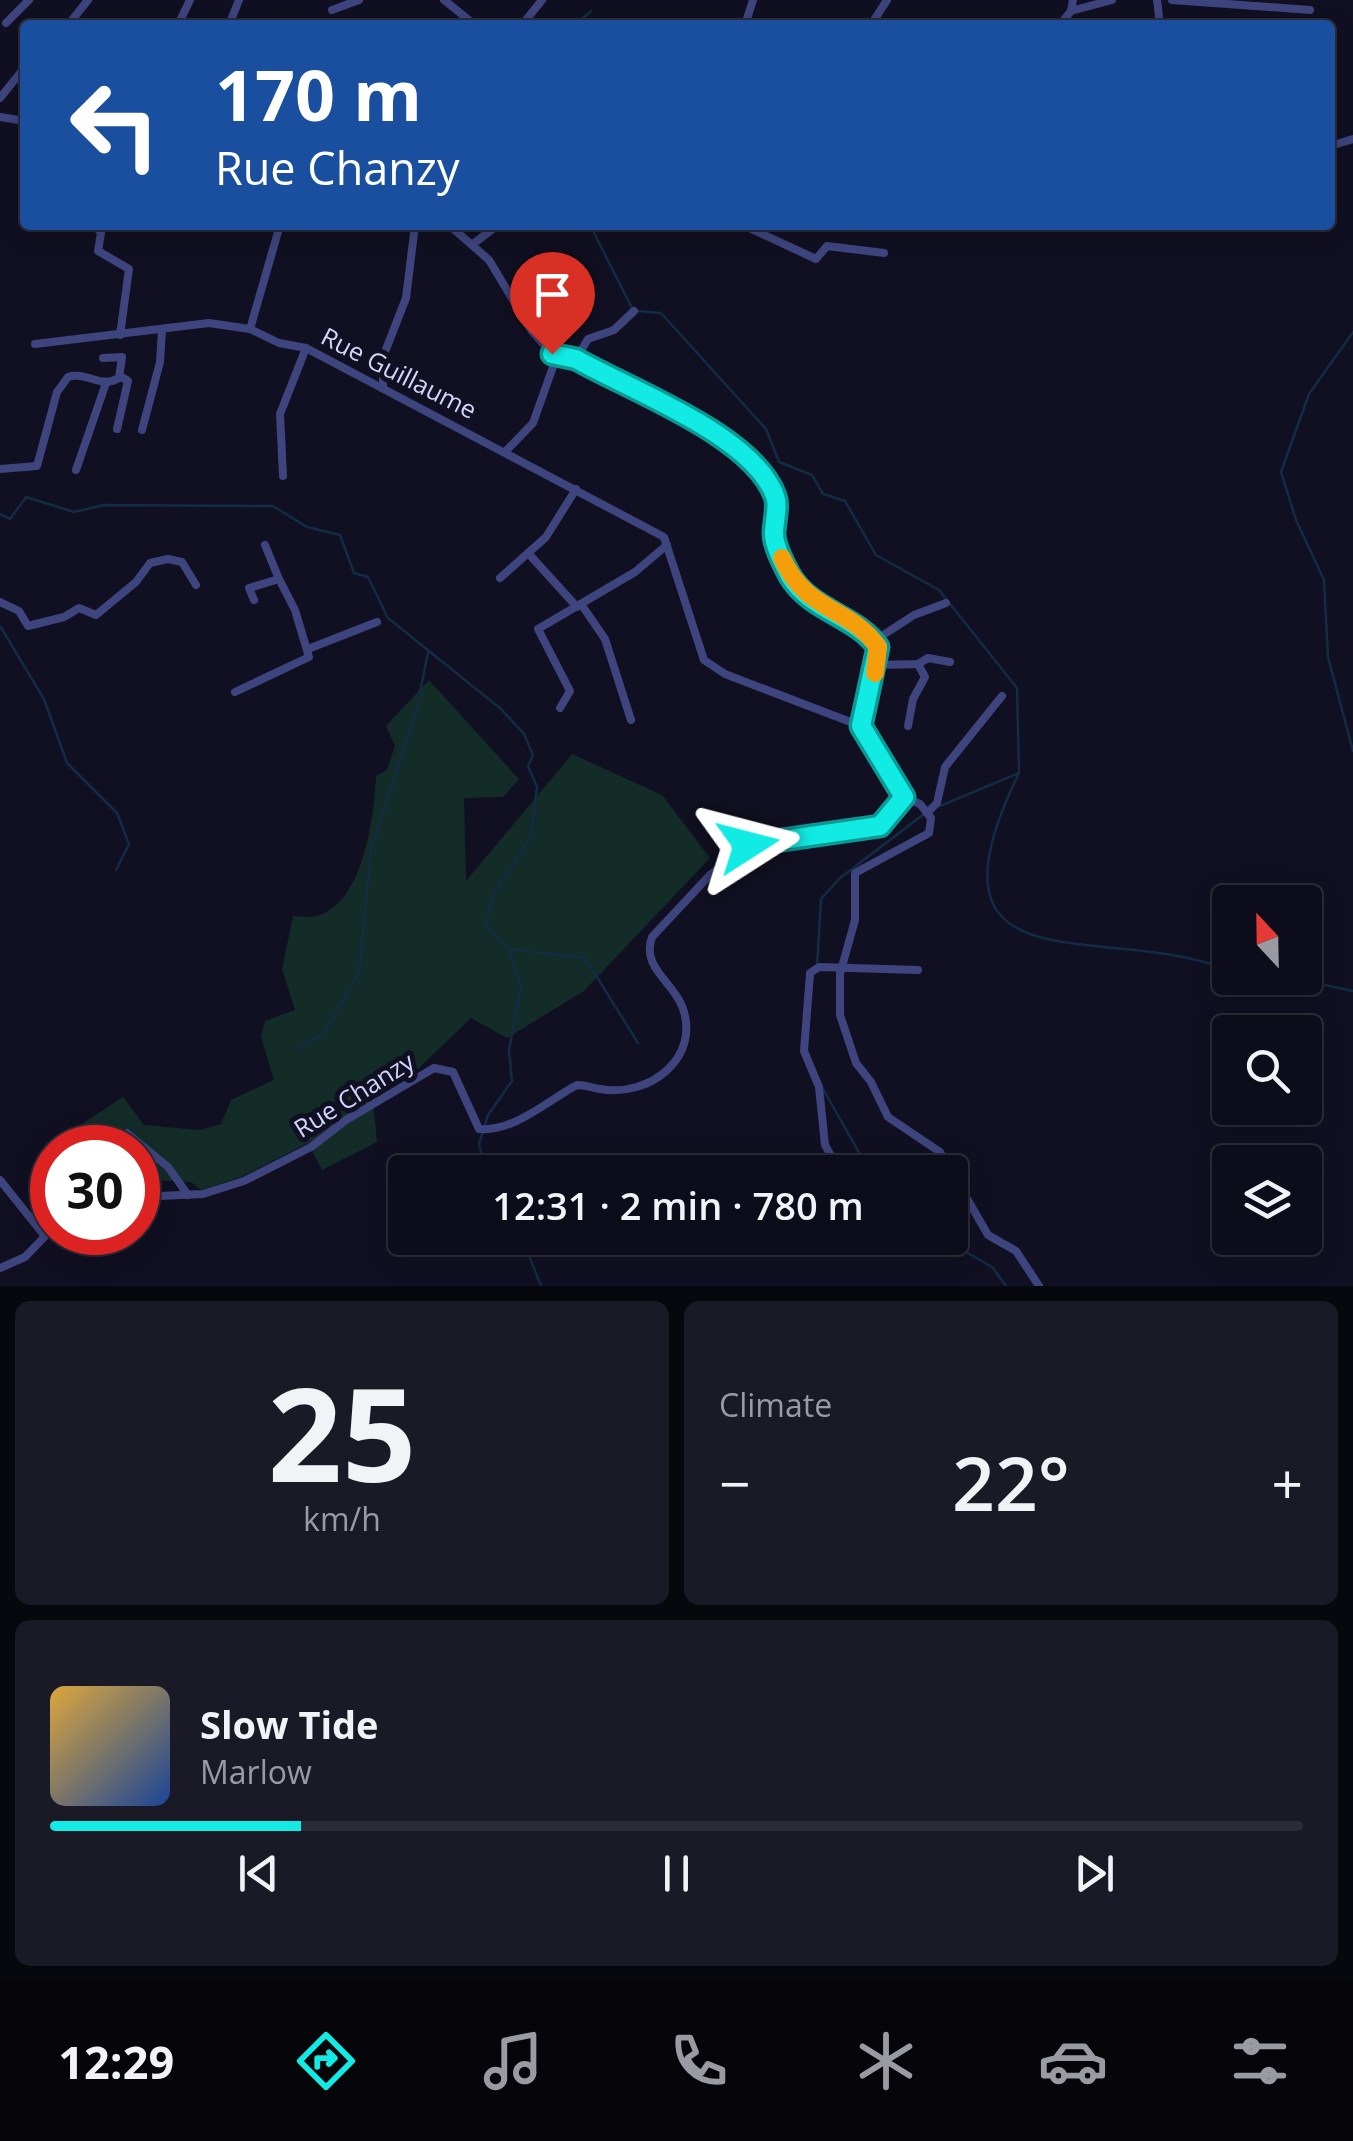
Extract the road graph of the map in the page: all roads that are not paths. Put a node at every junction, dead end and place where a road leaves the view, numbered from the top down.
1 (29, 0) edge
2 (88, 0) edge
3 (359, 0) edge
4 (444, 0) edge
5 (542, 0) edge
6 (1072, 0) edge
7 (1112, 0) edge
8 (1172, 0) edge
9 (1084, 4) edge
10 (332, 10) dead end
11 (1310, 10) dead end
12 (1072, 11) junction
13 (72, 20) edge
14 (469, 20) edge
15 (526, 20) edge
16 (1064, 20) edge
17 (6, 23) dead end
18 (20, 74) edge
19 (0, 98) edge
20 (98, 230) edge
21 (279, 230) edge
22 (414, 230) edge
23 (455, 230) edge
24 (491, 230) edge
25 (753, 230) edge
26 (473, 244) junction
27 (884, 253) dead end
28 (634, 311) dead end
29 (250, 329) junction
30 (162, 331) junction
31 (120, 336) junction
32 (35, 344) dead end
33 (306, 348) junction
34 (103, 358) dead end
35 (576, 359) junction
36 (120, 376) junction
37 (106, 383) junction
38 (383, 388) junction
39 (117, 429) dead end
40 (142, 430) dead end
41 (506, 451) junction
42 (0, 469) edge
43 (76, 470) dead end
44 (283, 476) dead end
45 (576, 489) junction
46 (666, 541) junction
47 (266, 545) dead end
48 (528, 553) junction
49 (500, 578) dead end
50 (279, 579) junction
51 (196, 585) dead end
52 (254, 600) dead end
53 (0, 602) edge
54 (946, 602) dead end
55 (579, 605) junction
56 (377, 622) dead end
57 (874, 641) junction
58 (308, 649) junction
59 (950, 662) dead end
60 (918, 664) junction
61 (876, 665) junction
62 (235, 692) dead end
63 (1002, 696) dead end
64 (560, 708) dead end
65 (630, 720) dead end
66 (861, 726) junction
67 (908, 726) dead end
68 (904, 797) junction
69 (927, 813) junction
70 (842, 968) junction
71 (918, 970) dead end
72 (831, 1155) edge
73 (160, 1160) edge
74 (0, 1180) edge
75 (188, 1195) junction
76 (160, 1197) edge
77 (30, 1212) edge
78 (30, 1252) edge
79 (0, 1268) edge
80 (1039, 1286) edge

1 - 17 street
2 - 13 street
3 - 10 street
4 - 14 street
5 - 15 street
6 - 12 street
7 - 9 street
8 - 11 street
9 - 12 street
12 - 16 street
18 - 19 street
20 - 31 street
21 - 29 street
22 - 38 street
23 - 26 street
24 - 26 street
25 - 27 street
26 - 35 street
28 - 35 street
29 - 30 street, Rue Guillaume
29 - 33 street, Rue Guillaume
30 - 31 street, Rue Guillaume
30 - 40 street
31 - 32 street, Rue Guillaume
33 - 38 street, Rue Guillaume
33 - 44 street
34 - 36 street
35 - 41 street
35 - 57 street
36 - 37 street
36 - 39 street
37 - 42 street
37 - 43 street
38 - 41 street, Rue Guillaume
41 - 45 street, Rue Guillaume
45 - 46 street, Rue Guillaume
45 - 48 street
46 - 55 street
46 - 66 street
47 - 50 street
48 - 49 street
48 - 55 street
50 - 52 street
50 - 58 street
51 - 53 street
54 - 57 street
55 - 64 street
55 - 65 street
56 - 58 street
57 - 61 street
58 - 62 street
59 - 60 street
60 - 61 street
60 - 67 street
61 - 66 street
63 - 69 street
66 - 68 street
68 - 69 street
68 - 75 street, Rue Chanzy
69 - 70 street
70 - 71 street
70 - 72 street
70 - 80 street
73 - 75 street
74 - 77 street
75 - 76 street, Rue Chanzy
78 - 79 street

